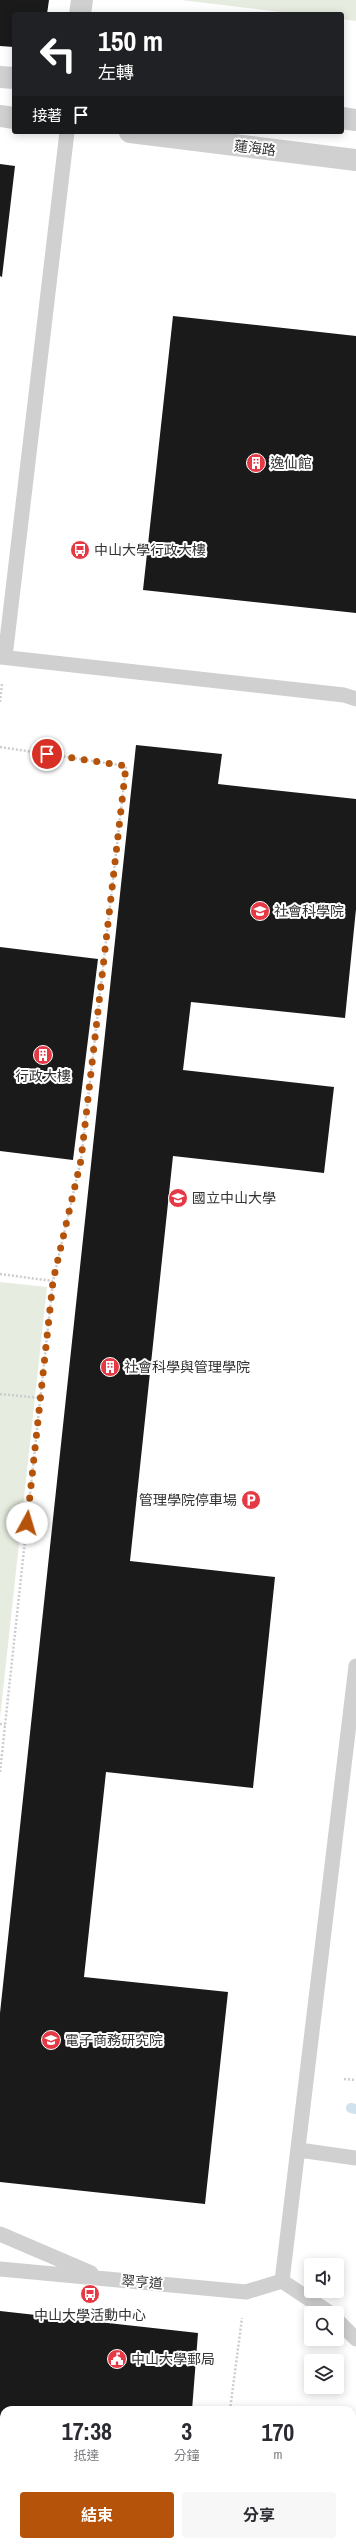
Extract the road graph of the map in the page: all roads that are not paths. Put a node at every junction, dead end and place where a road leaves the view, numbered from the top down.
1 (82, 0) edge
2 (80, 12) edge
3 (0, 77) edge
4 (12, 78) edge
5 (0, 116) edge
6 (12, 118) edge
7 (344, 118) edge
8 (356, 120) edge
9 (67, 134) edge
10 (146, 134) edge
11 (356, 160) edge
12 (2, 657) edge
13 (356, 699) edge
14 (356, 1666) edge
15 (299, 2150) junction
16 (356, 2158) edge
17 (0, 2234) edge
18 (0, 2269) edge
19 (105, 2279) junction
20 (282, 2281) junction
21 (320, 2306) edge

1 - 2 street
3 - 4 street
5 - 6 street
7 - 8 street
9 - 12 lane
10 - 11 street, 蓮海路
12 - 13 lane
14 - 15 lane
15 - 16 lane
15 - 20 lane
17 - 19 lane
18 - 19 lane, 翠亨道
19 - 20 lane, 翠亨道
20 - 21 lane

